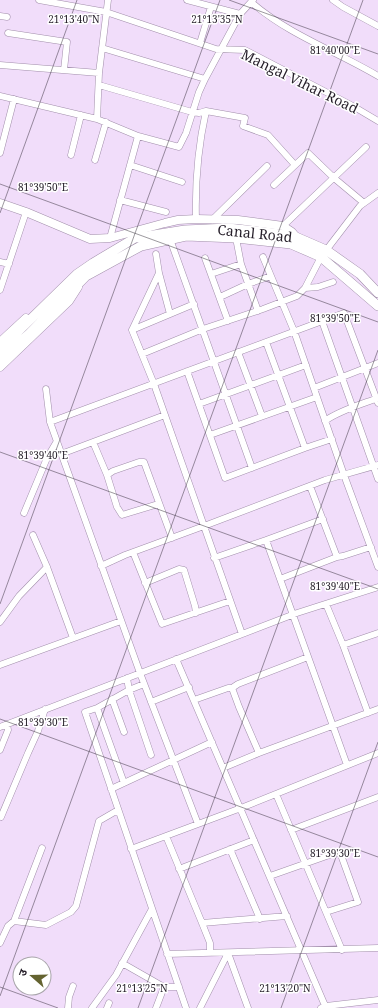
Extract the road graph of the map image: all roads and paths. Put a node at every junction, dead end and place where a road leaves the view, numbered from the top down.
1 (39, 0) edge
2 (108, 0) edge
3 (189, 0) edge
4 (333, 0) edge
5 (252, 1) edge
6 (210, 10) dead end
7 (106, 12) junction
8 (240, 14) junction
9 (0, 16) edge
10 (7, 17) dead end
11 (378, 26) edge
12 (8, 34) dead end
13 (200, 43) junction
14 (102, 48) junction
15 (220, 49) junction
16 (0, 64) edge
17 (64, 70) junction
18 (99, 73) junction
19 (378, 76) edge
20 (205, 79) junction
21 (99, 85) junction
22 (0, 96) edge
23 (14, 99) junction
24 (206, 111) junction
25 (192, 112) junction
26 (81, 115) junction
27 (97, 119) junction
28 (378, 121) edge
29 (106, 122) junction
30 (138, 136) junction
31 (366, 147) dead end
32 (0, 153) edge
33 (71, 155) dead end
34 (95, 160) dead end
35 (130, 165) junction
36 (295, 165) junction
37 (267, 166) dead end
38 (334, 178) junction
39 (182, 182) dead end
40 (274, 185) dead end
41 (378, 193) edge
42 (120, 200) junction
43 (0, 203) edge
44 (364, 203) junction
45 (26, 212) junction
46 (166, 212) dead end
47 (196, 219) junction
48 (212, 220) junction
49 (283, 226) junction
50 (296, 237) junction
51 (110, 238) junction
52 (236, 238) junction
53 (170, 239) junction
54 (324, 253) junction
55 (156, 254) dead end
56 (263, 257) dead end
57 (205, 258) dead end
58 (0, 262) edge
59 (9, 264) junction
60 (241, 264) junction
61 (159, 273) junction
62 (211, 274) junction
63 (271, 276) junction
64 (80, 277) junction
65 (333, 282) dead end
66 (248, 284) junction
67 (305, 288) junction
68 (0, 290) edge
69 (64, 293) junction
70 (378, 293) edge
71 (220, 297) junction
72 (282, 301) junction
73 (194, 304) junction
74 (378, 306) edge
75 (258, 311) junction
76 (170, 314) junction
77 (228, 321) junction
78 (322, 321) junction
79 (203, 329) junction
80 (132, 330) junction
81 (294, 331) junction
82 (0, 342) edge
83 (266, 342) junction
84 (0, 349) edge
85 (238, 352) junction
86 (142, 354) junction
87 (0, 359) edge
88 (214, 361) junction
89 (378, 363) edge
90 (306, 365) junction
91 (0, 367) edge
92 (365, 368) junction
93 (187, 371) junction
94 (278, 375) junction
95 (342, 377) junction
96 (154, 384) junction
97 (250, 386) junction
98 (314, 388) junction
99 (46, 389) dead end
100 (226, 395) junction
101 (317, 398) junction
102 (377, 400) edge
103 (199, 404) junction
104 (290, 407) junction
105 (353, 408) junction
106 (165, 416) junction
107 (262, 416) junction
108 (325, 421) junction
109 (50, 422) junction
110 (237, 426) junction
111 (210, 435) junction
112 (332, 440) junction
113 (57, 441) junction
114 (93, 442) junction
115 (305, 448) junction
116 (61, 454) junction
117 (376, 466) edge
118 (252, 468) junction
119 (106, 475) junction
120 (344, 475) junction
121 (378, 479) edge
122 (310, 486) junction
123 (158, 504) junction
124 (24, 513) dead end
125 (323, 519) junction
126 (204, 526) junction
127 (33, 535) dead end
128 (172, 538) junction
129 (266, 540) junction
130 (371, 547) junction
131 (133, 552) junction
132 (337, 557) junction
133 (214, 558) junction
134 (101, 566) junction
135 (46, 567) junction
136 (378, 567) edge
137 (280, 579) junction
138 (145, 583) junction
139 (378, 587) edge
140 (230, 601) junction
141 (326, 604) junction
142 (196, 613) junction
143 (292, 615) junction
144 (121, 621) junction
145 (0, 622) edge
146 (378, 633) edge
147 (242, 634) junction
148 (73, 638) junction
149 (343, 645) junction
150 (308, 657) junction
151 (176, 659) junction
152 (0, 665) edge
153 (140, 673) junction
154 (127, 678) junction
155 (144, 684) junction
156 (189, 687) junction
157 (232, 688) junction
158 (129, 690) junction
159 (112, 699) junction
160 (194, 700) junction
161 (151, 702) junction
162 (97, 708) junction
163 (45, 709) junction
164 (378, 709) edge
165 (368, 713) junction
166 (7, 724) junction
167 (0, 726) edge
168 (333, 726) junction
169 (124, 732) dead end
170 (212, 742) junction
171 (0, 750) edge
172 (259, 753) junction
173 (378, 753) edge
174 (151, 755) dead end
175 (172, 760) junction
176 (347, 765) junction
177 (223, 768) junction
178 (124, 783) junction
179 (111, 789) junction
180 (276, 794) junction
181 (378, 797) edge
182 (241, 808) junction
183 (118, 810) junction
184 (1, 817) dead end
185 (198, 824) junction
186 (291, 830) junction
187 (166, 836) junction
188 (254, 840) junction
189 (42, 848) dead end
190 (132, 849) junction
191 (230, 849) junction
192 (305, 862) junction
193 (179, 869) junction
194 (270, 876) junction
195 (152, 908) junction
196 (326, 912) junction
197 (287, 916) junction
198 (260, 919) junction
199 (14, 921) junction
200 (202, 923) junction
201 (0, 943) edge
202 (378, 948) edge
203 (342, 950) junction
204 (302, 951) junction
205 (210, 953) junction
206 (228, 953) junction
207 (167, 954) junction
208 (122, 964) junction
209 (73, 986) dead end
210 (164, 987) junction
211 (179, 987) junction
212 (378, 1000) edge
213 (324, 1007) edge
214 (68, 1008) edge
215 (92, 1008) edge
216 (156, 1008) edge
217 (186, 1008) edge
218 (200, 1008) edge
219 (248, 1008) edge

1 - 7 street, Mangal Vihar Road
2 - 7 street
3 - 8 street
4 - 11 street
5 - 8 street
5 - 19 street
6 - 13 street
7 - 13 street, Mangal Vihar Road
7 - 14 street
8 - 15 street
9 - 10 street
12 - 17 street
13 - 15 street, Mangal Vihar Road
14 - 18 street
14 - 20 street
15 - 20 street
15 - 28 street, Mangal Vihar Road
16 - 17 street
17 - 18 street
18 - 21 street
20 - 25 street
21 - 25 street
21 - 27 street
22 - 23 street
23 - 26 street
23 - 32 street
24 - 25 street
24 - 36 street
24 - 47 street
25 - 30 street
26 - 27 street
26 - 33 street
27 - 29 street
29 - 30 street
29 - 34 street
30 - 35 street
31 - 38 street
35 - 39 street
35 - 42 street
36 - 38 street
36 - 40 street
37 - 48 street
38 - 44 street
38 - 49 street
41 - 44 street
42 - 46 street
42 - 51 street
43 - 45 street
44 - 54 street
45 - 51 street
45 - 59 street
47 - 48 street
47 - 51 street
48 - 49 street
49 - 50 street
50 - 54 main road, Canal Road
50 - 64 main road, Canal Road
52 - 53 main road, Canal Road
52 - 54 main road, Canal Road
52 - 60 street
53 - 64 main road, Canal Road
53 - 73 street
54 - 67 street
54 - 70 main road, Canal Road
54 - 74 main road, Canal Road
55 - 61 street
56 - 63 street
57 - 62 street
58 - 59 street
59 - 68 street
60 - 62 street
60 - 66 street
61 - 76 street
61 - 80 street
62 - 71 street
63 - 66 street
63 - 72 street
64 - 69 main road
64 - 82 street
64 - 91 street
65 - 67 street
66 - 71 street
66 - 75 street
67 - 72 street
69 - 84 main road
69 - 87 main road
71 - 77 street
72 - 75 street
72 - 81 street
73 - 76 street
73 - 79 street
75 - 77 street
76 - 80 street
77 - 79 street
78 - 81 street
78 - 92 street
78 - 95 street
79 - 86 street
79 - 88 street
80 - 86 street
81 - 83 street
81 - 90 street
83 - 85 street
83 - 94 street
85 - 88 street
85 - 97 street
86 - 96 street
88 - 93 street
88 - 100 street
89 - 92 street
90 - 94 street
90 - 98 street
92 - 95 street
92 - 102 street
93 - 96 street
93 - 103 street
94 - 97 street
94 - 104 street
95 - 98 street
95 - 105 street
96 - 106 street
96 - 109 street
97 - 100 street
97 - 107 street
98 - 101 street
99 - 109 street
100 - 103 street
100 - 110 street
101 - 104 street
101 - 108 street
102 - 105 street
103 - 111 street
104 - 107 street
104 - 115 street
105 - 108 street
105 - 117 street
106 - 114 street
106 - 126 street
107 - 110 street
108 - 112 street
109 - 113 street
110 - 111 street
110 - 118 street
111 - 118 street
112 - 115 street
112 - 120 street
113 - 116 street
113 - 124 street
114 - 116 street
114 - 119 street
115 - 118 street
116 - 134 street
117 - 120 street
117 - 121 street
119 - 123 street
119 - 123 street
120 - 122 street
120 - 130 street
122 - 125 street
122 - 126 street
123 - 128 street
125 - 129 street
125 - 132 street
126 - 128 street
126 - 133 street
127 - 135 street
128 - 131 street
129 - 133 street
129 - 137 street
130 - 132 street
130 - 136 street
131 - 134 street
131 - 138 street
132 - 137 street
133 - 140 street
134 - 144 street
135 - 145 street
135 - 148 street
137 - 143 street
138 - 142 street
138 - 142 street
139 - 141 street
140 - 142 street
140 - 147 street
141 - 143 street
141 - 149 street
143 - 147 street
143 - 150 street
144 - 148 street
144 - 153 street
146 - 149 street
147 - 151 street
148 - 152 street
149 - 165 street
150 - 157 street
150 - 168 street
151 - 153 street
151 - 156 street
153 - 154 street
153 - 155 street
154 - 158 street
154 - 163 street
155 - 158 street
155 - 161 street
156 - 160 street
156 - 161 street
157 - 160 street
157 - 172 street
158 - 159 street
158 - 174 street
159 - 162 street
159 - 169 street
160 - 170 street
161 - 175 street
162 - 178 street
162 - 179 street
163 - 166 street
163 - 184 street
164 - 165 street
165 - 168 street
166 - 167 street
166 - 171 street
168 - 172 street
168 - 176 street
170 - 175 street
170 - 177 street
172 - 177 street
173 - 176 street
175 - 178 street
175 - 185 street
176 - 180 street
177 - 182 street
178 - 179 street
179 - 183 street
180 - 182 street
180 - 186 street
181 - 186 street
182 - 185 street
182 - 188 street
183 - 190 street
183 - 199 street
185 - 187 street
186 - 192 street
187 - 190 street
187 - 193 street
188 - 191 street
188 - 194 street
189 - 199 street
190 - 195 street
191 - 193 street
191 - 198 street
192 - 194 street
192 - 196 street
192 - 196 street
193 - 200 street
194 - 197 street
195 - 207 street
195 - 208 street
196 - 203 street
197 - 198 street
197 - 204 street
198 - 200 street
199 - 201 street
200 - 205 street
202 - 203 street
203 - 204 street
204 - 206 street
204 - 213 street
205 - 206 street
205 - 207 street
206 - 218 street
206 - 219 street
207 - 211 street
208 - 210 street
208 - 215 street
209 - 214 street
210 - 211 street
210 - 216 street
211 - 217 street
212 - 213 street

